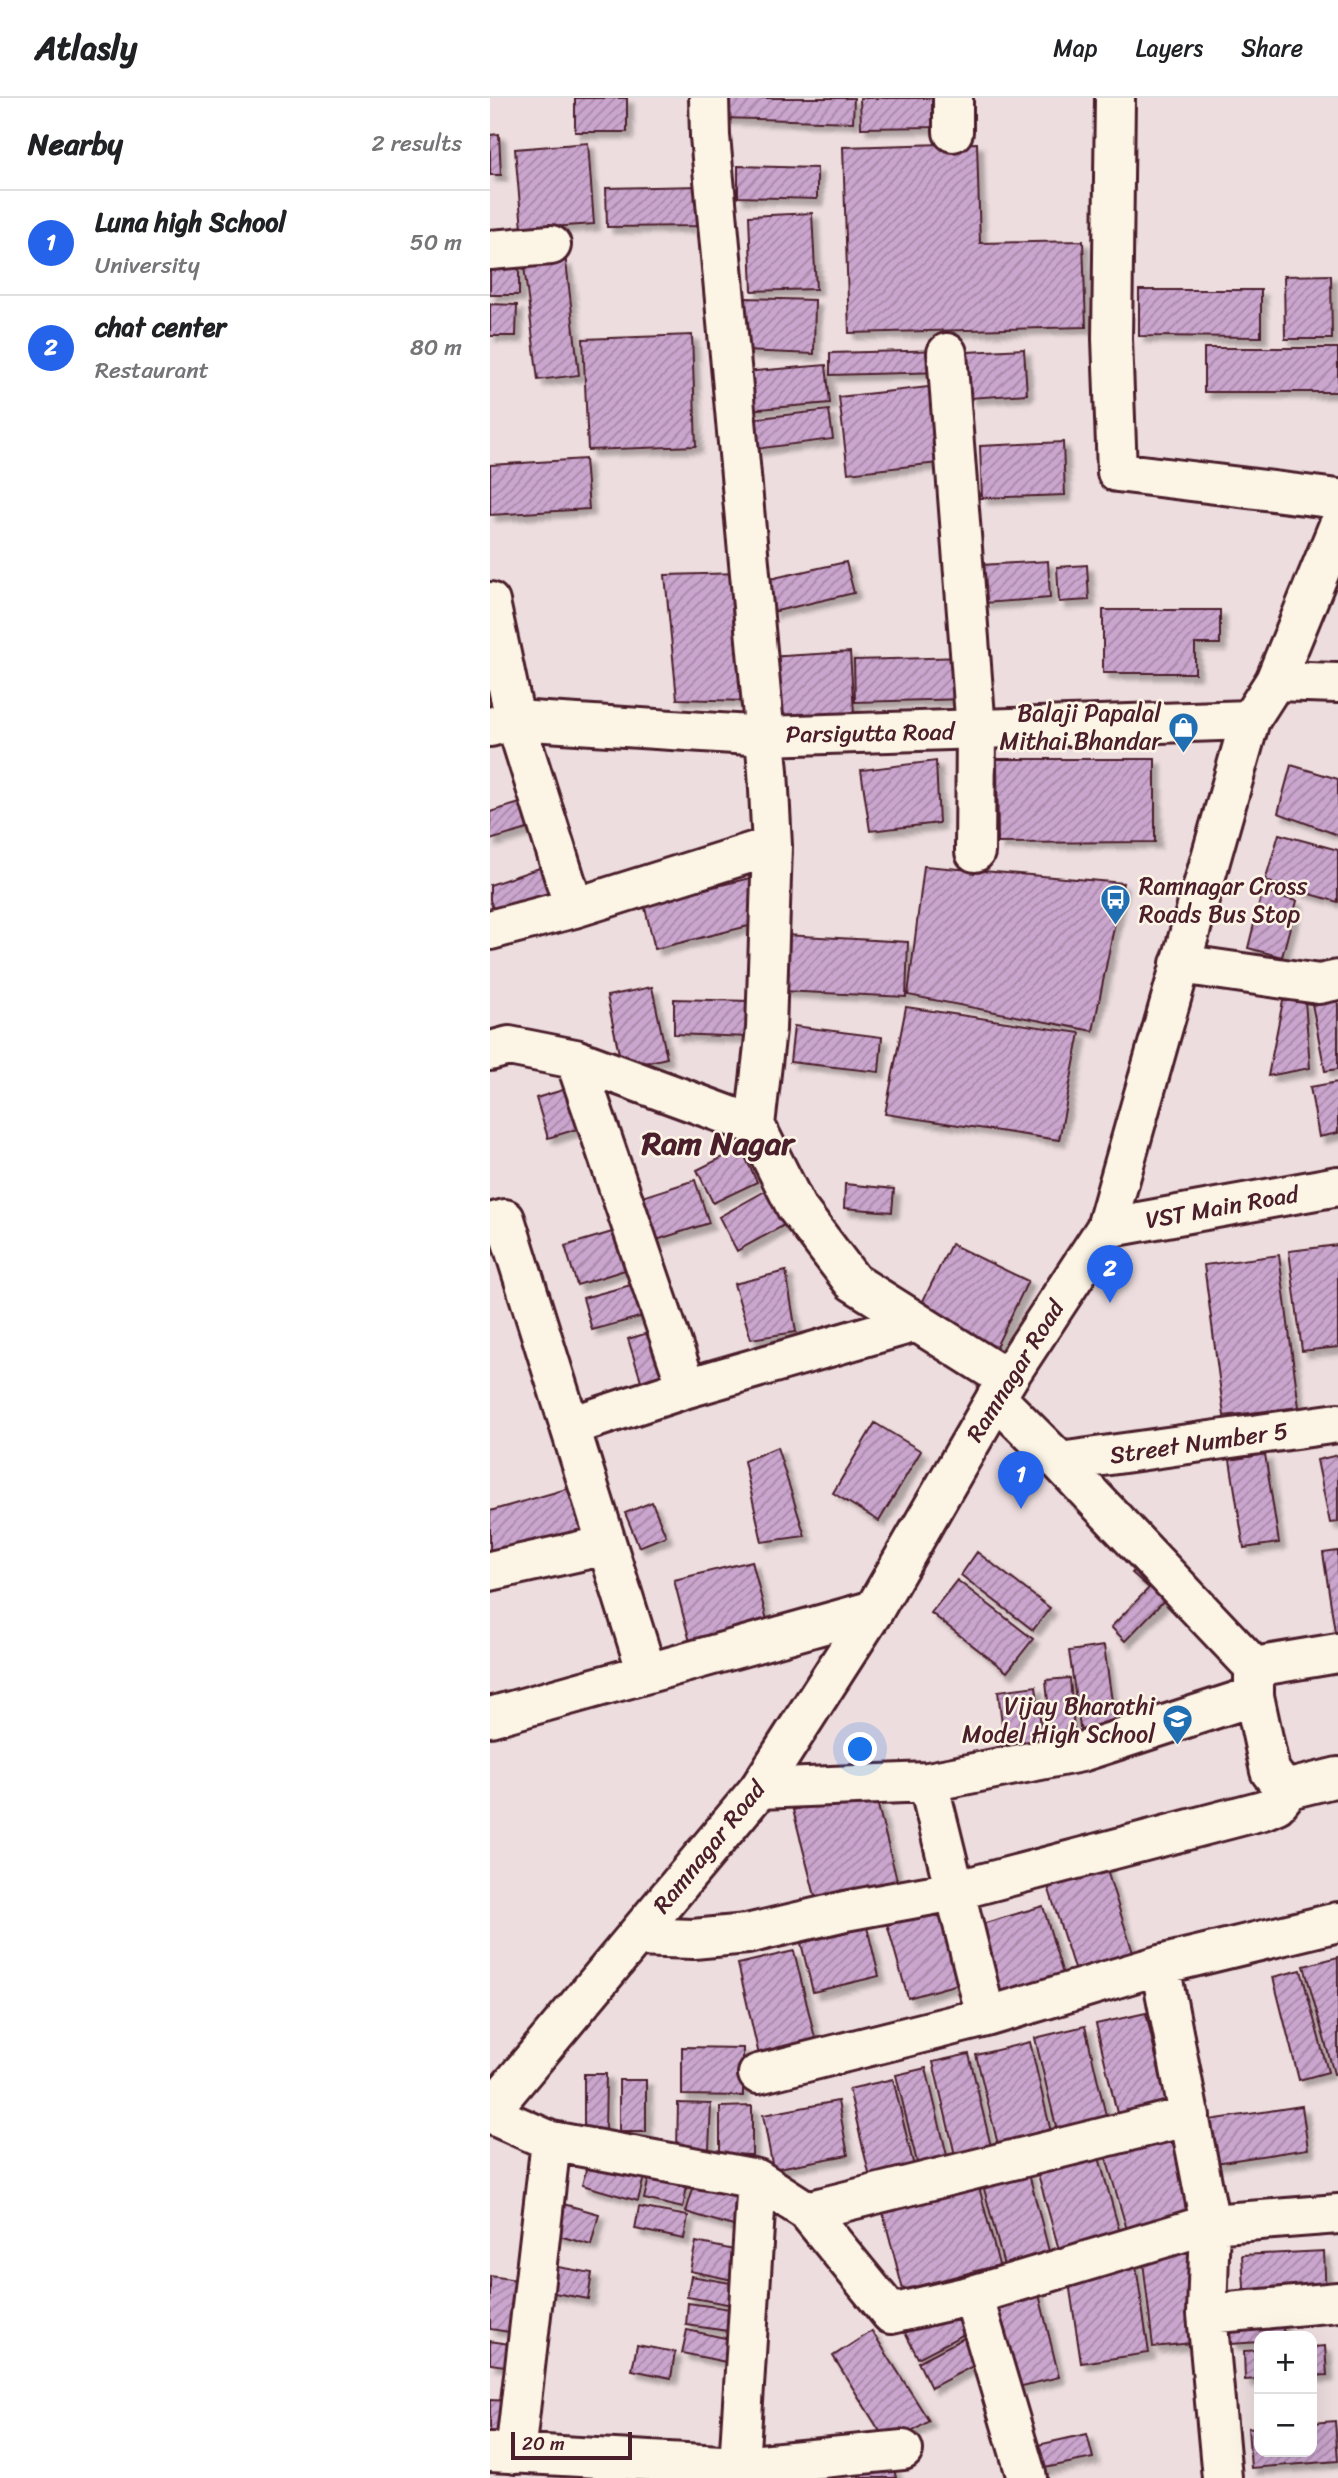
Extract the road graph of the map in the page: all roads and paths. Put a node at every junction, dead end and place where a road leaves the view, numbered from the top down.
1 (709, 98) edge
2 (1115, 98) edge
3 (551, 245) dead end
4 (490, 250) edge
5 (947, 353) dead end
6 (1338, 499) edge
7 (1338, 527) edge
8 (490, 602) edge
9 (1275, 681) junction
10 (1338, 683) edge
11 (1250, 720) junction
12 (502, 724) edge
13 (976, 730) junction
14 (766, 736) junction
15 (772, 846) junction
16 (975, 852) dead end
17 (574, 908) junction
18 (490, 930) edge
19 (1180, 964) junction
20 (1338, 979) edge
21 (490, 1051) edge
22 (575, 1059) junction
23 (755, 1125) junction
24 (1338, 1186) edge
25 (490, 1223) edge
26 (1106, 1228) junction
27 (916, 1322) junction
28 (687, 1388) junction
29 (1001, 1389) junction
30 (1338, 1423) edge
31 (571, 1426) junction
32 (1060, 1462) junction
33 (607, 1545) junction
34 (490, 1571) edge
35 (874, 1610) junction
36 (1338, 1653) edge
37 (646, 1673) junction
38 (1254, 1682) junction
39 (490, 1717) edge
40 (1338, 1777) edge
41 (928, 1782) junction
42 (759, 1789) junction
43 (1289, 1789) junction
44 (954, 1891) junction
45 (1338, 1922) edge
46 (636, 1937) junction
47 (1160, 1965) junction
48 (986, 2017) junction
49 (758, 2074) dead end
50 (490, 2113) edge
51 (1190, 2116) junction
52 (551, 2141) junction
53 (757, 2179) junction
54 (807, 2211) junction
55 (1338, 2214) edge
56 (1210, 2224) junction
57 (973, 2295) junction
58 (1338, 2302) edge
59 (1207, 2314) junction
60 (903, 2450) dead end
61 (502, 2453) edge
62 (739, 2466) junction
63 (1027, 2478) edge
64 (1222, 2478) edge

1 - 14 street
2 - 6 street
3 - 4 street
5 - 13 street
7 - 9 street, Ramnagar Road
8 - 12 street
9 - 10 street
9 - 11 street, Ramnagar Road
11 - 13 street, Parsigutta Road
11 - 19 street, Ramnagar Road
12 - 14 street, Parsigutta Road
12 - 17 street
13 - 14 street, Parsigutta Road
13 - 16 street
14 - 15 street
15 - 17 street
15 - 23 street
17 - 18 street
19 - 20 street
19 - 26 street, Ramnagar Road
21 - 22 street
22 - 23 street
22 - 28 street
23 - 27 street
24 - 26 street, VST Main Road
25 - 31 street
26 - 29 street, Ramnagar Road
27 - 28 street
27 - 29 street
28 - 31 street
29 - 32 street
29 - 35 street, Ramnagar Road
30 - 32 street, Street Number 5
31 - 33 street
32 - 38 street
33 - 34 street
33 - 37 street
35 - 37 street
35 - 42 street, Ramnagar Road
36 - 38 street
37 - 39 street
38 - 41 street
38 - 43 street
40 - 43 street
41 - 42 street
41 - 44 street
42 - 46 street, Ramnagar Road
43 - 44 street
44 - 46 street
44 - 48 street
45 - 47 street
46 - 50 street, Ramnagar Road
47 - 48 street
47 - 51 street
48 - 49 street
50 - 52 street
51 - 54 street
51 - 56 street
52 - 53 street
52 - 61 street
53 - 54 street
53 - 62 street
54 - 57 street
55 - 56 street
56 - 57 street
56 - 59 street
57 - 63 street
58 - 59 street
59 - 64 street
60 - 62 street
61 - 62 street

